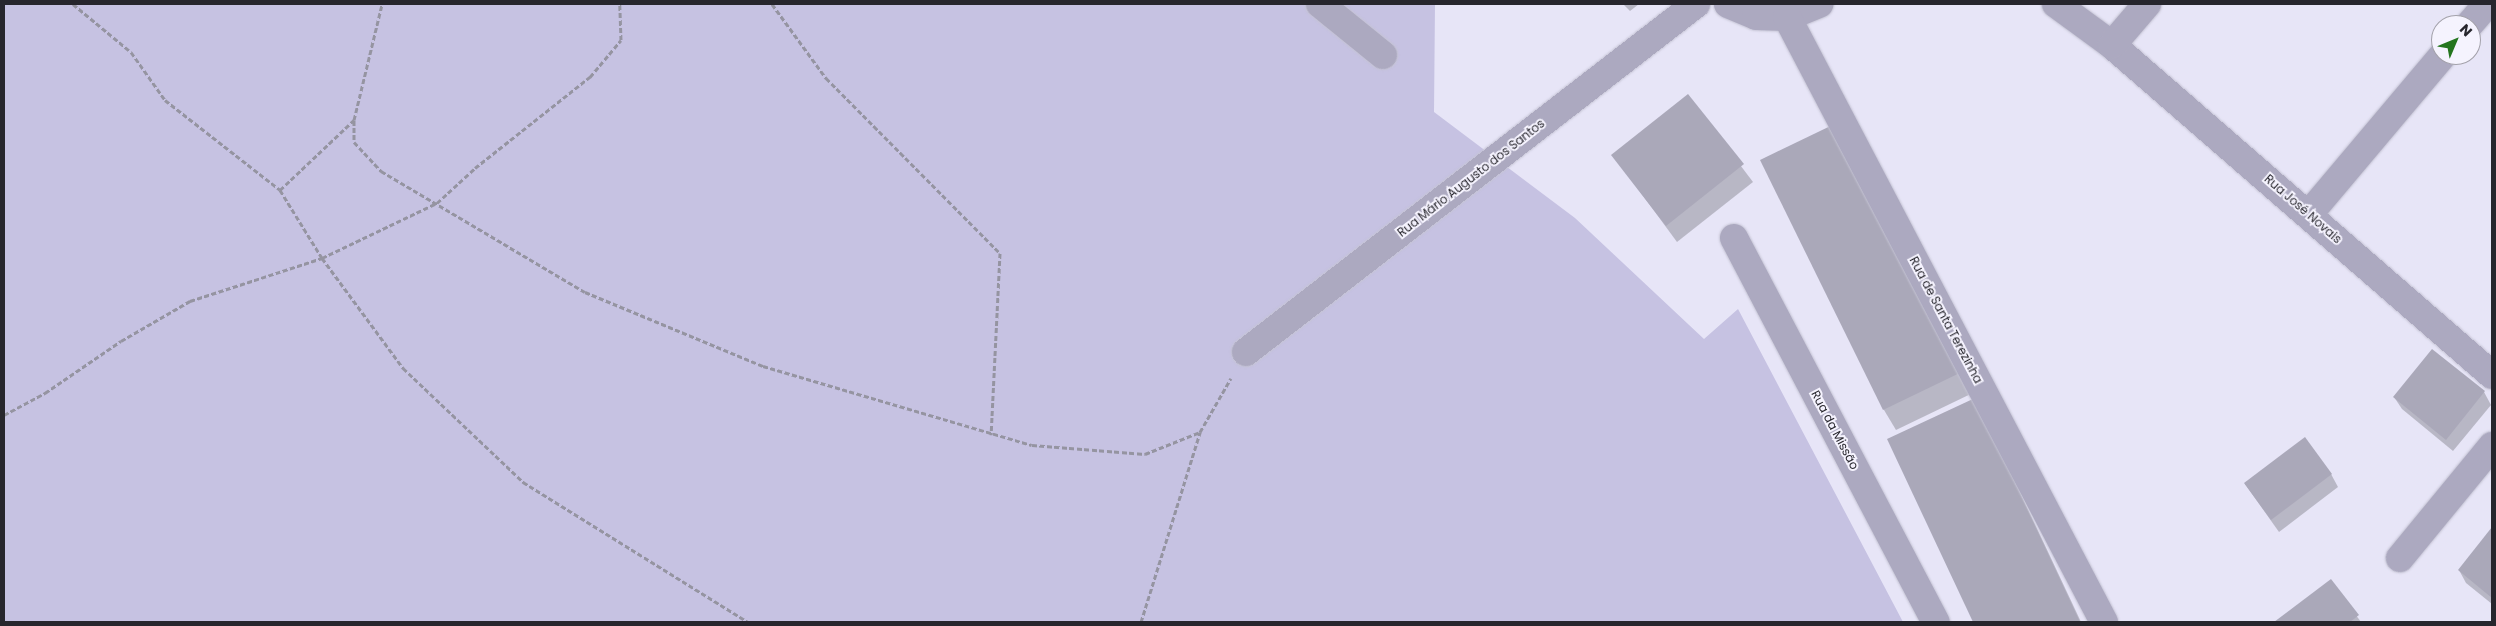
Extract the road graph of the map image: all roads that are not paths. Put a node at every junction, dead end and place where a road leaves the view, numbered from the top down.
1 (1320, 4) edge
2 (1696, 4) edge
3 (1728, 4) edge
4 (1819, 4) edge
5 (2056, 4) edge
6 (2147, 4) edge
7 (2487, 4) edge
8 (2478, 15) edge
9 (1787, 17) junction
10 (2112, 46) junction
11 (1383, 55) dead end
12 (2435, 65) edge
13 (2309, 214) junction
14 (1734, 238) dead end
15 (1246, 352) road end
16 (2492, 375) edge
17 (2492, 446) edge
18 (2400, 558) dead end
19 (1936, 622) edge
20 (2104, 622) edge

1 - 11 street
2 - 15 street, Rua Mário Augusto dos Santos
3 - 9 street
4 - 9 street
5 - 10 street, Rua José Novais
6 - 10 street
7 - 8 street
9 - 20 street, Rua de Santa Terezinha
10 - 13 street, Rua José Novais
12 - 13 street
13 - 16 street, Rua José Novais
14 - 19 street, Rua da Missão
17 - 18 street

